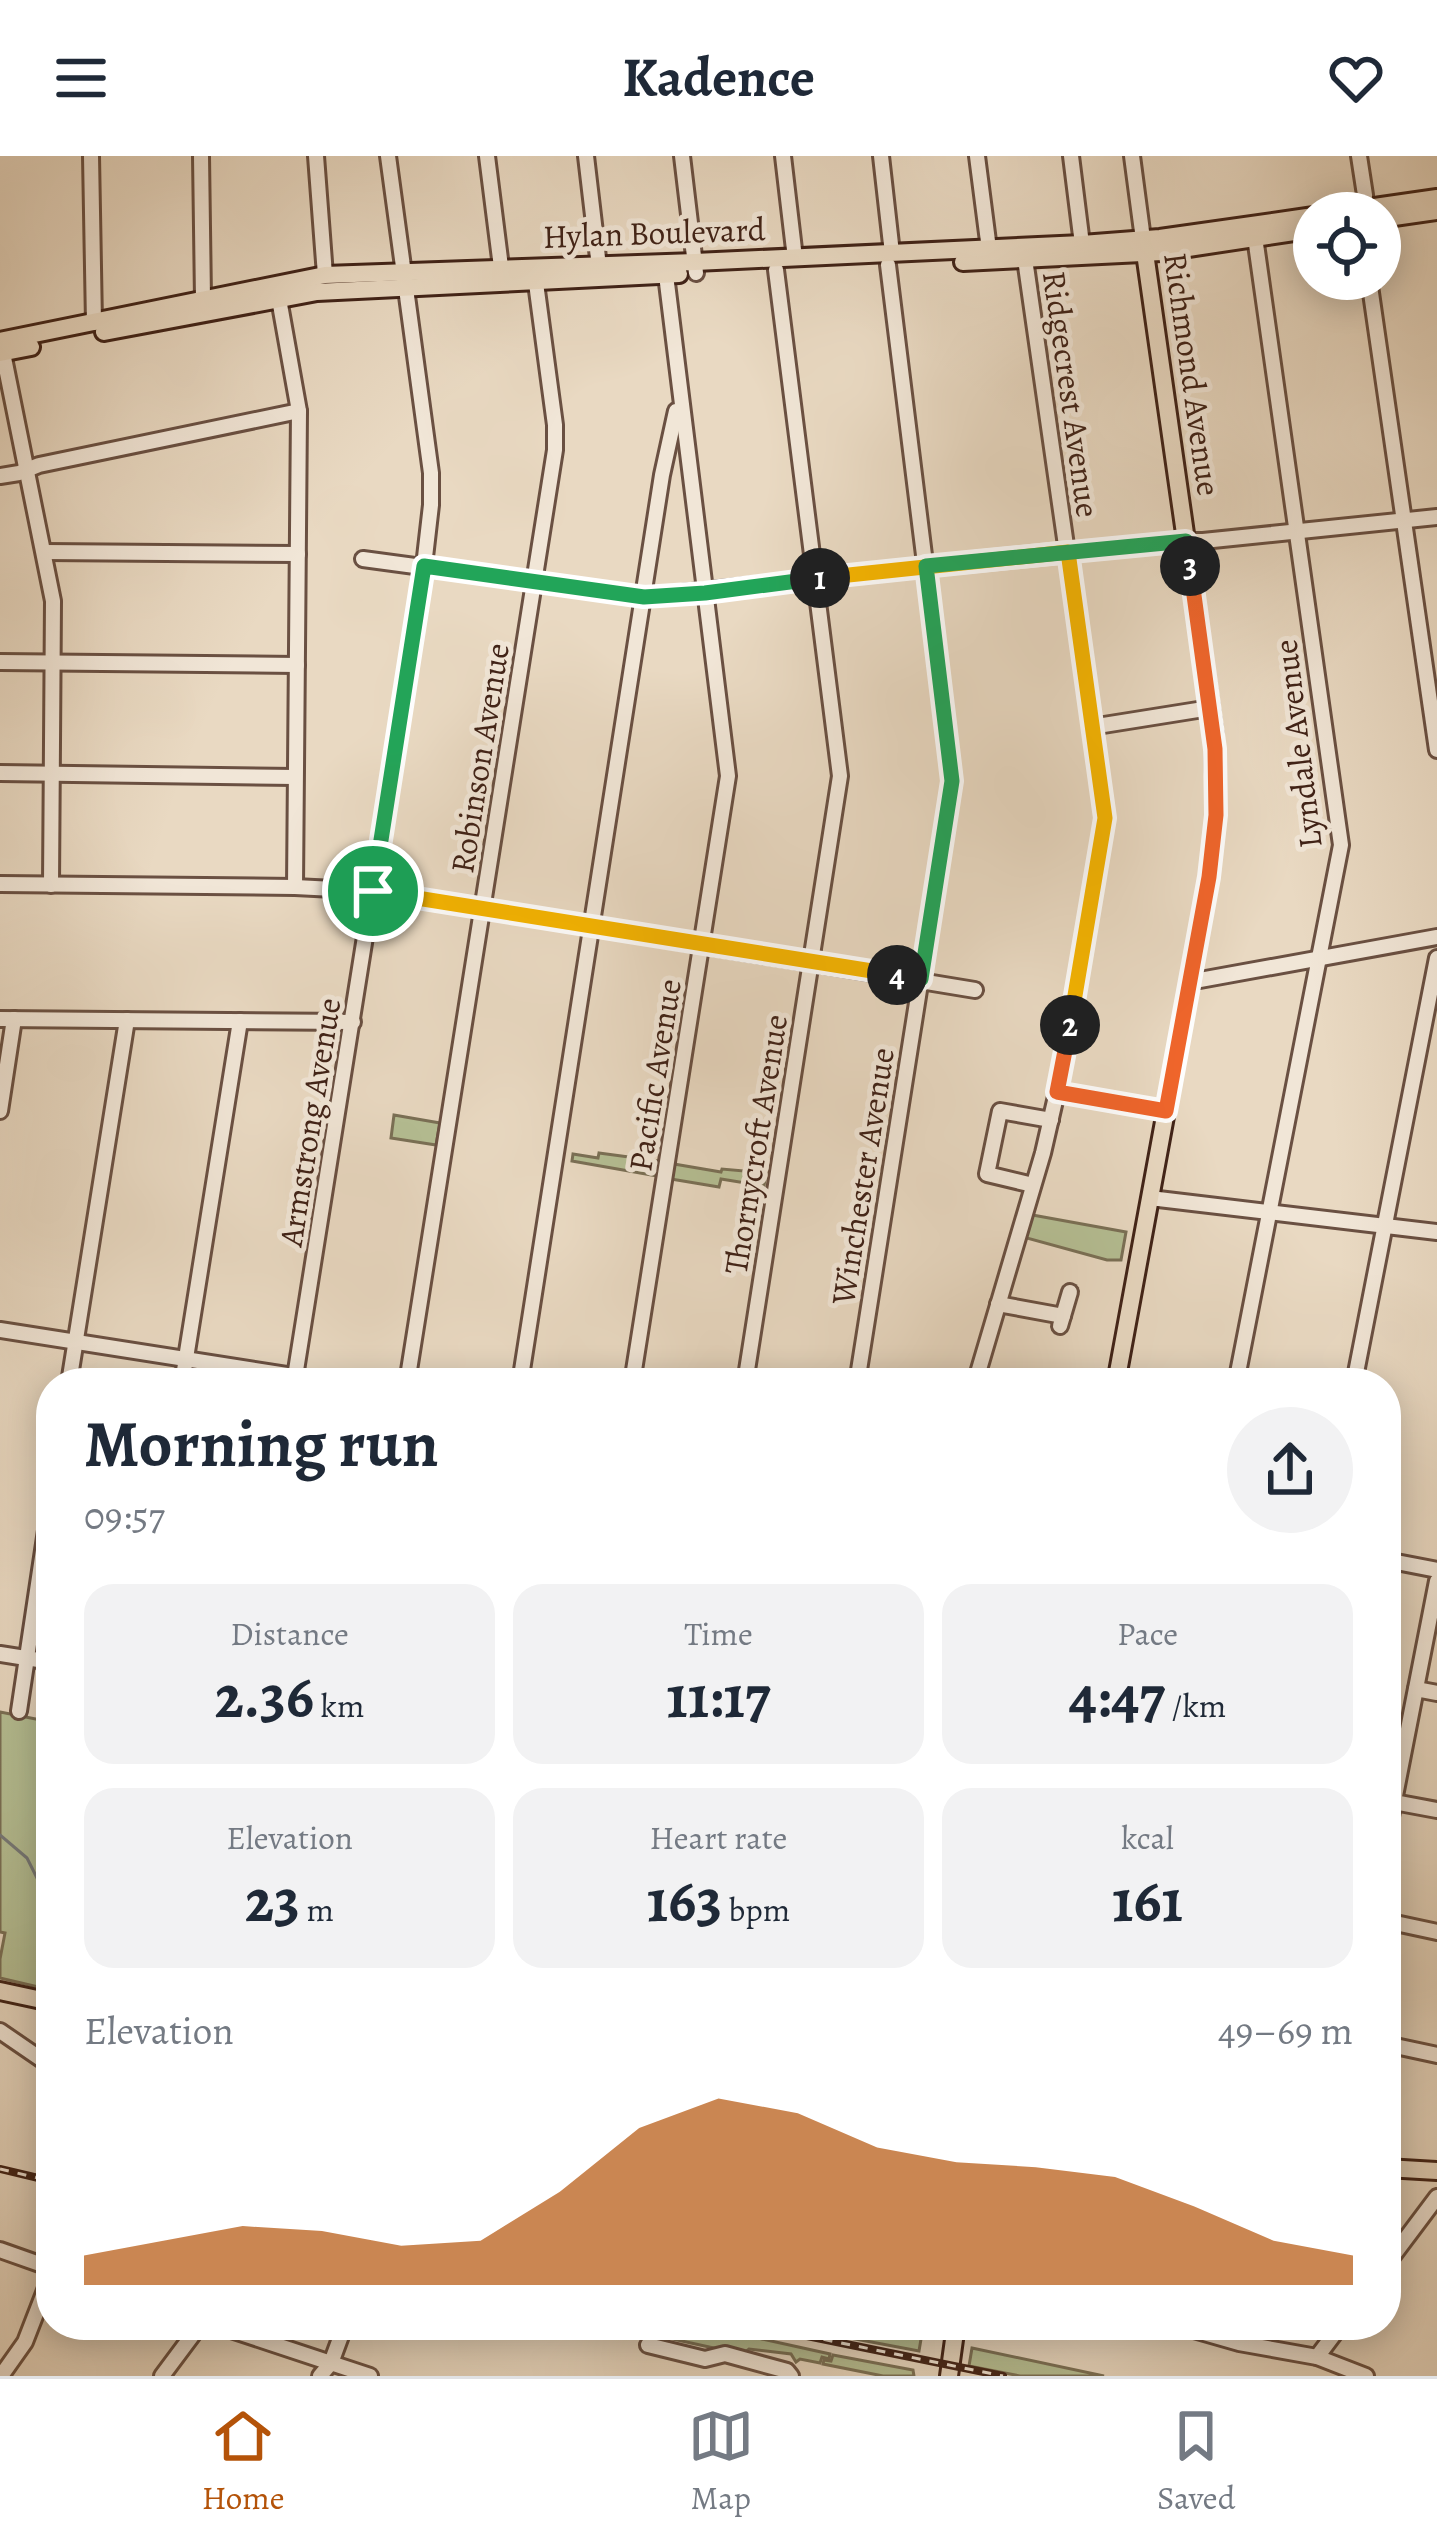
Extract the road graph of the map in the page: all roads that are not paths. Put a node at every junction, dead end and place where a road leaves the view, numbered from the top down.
1 (92, 156) edge
2 (201, 156) edge
3 (316, 156) edge
4 (388, 156) edge
5 (487, 156) edge
6 (586, 156) edge
7 (682, 156) edge
8 (783, 156) edge
9 (880, 156) edge
10 (977, 156) edge
11 (1072, 156) edge
12 (1132, 156) edge
13 (1359, 156) edge
14 (1366, 192) edge
15 (1437, 198) edge
16 (1401, 207) edge
17 (1437, 211) edge
18 (1401, 213) edge
19 (1293, 219) edge
20 (1293, 232) edge
21 (1255, 237) junction
22 (1082, 244) junction
23 (1144, 246) junction
24 (989, 249) junction
25 (795, 258) junction
26 (890, 259) junction
27 (1025, 259) junction
28 (501, 267) junction
29 (695, 268) junction
30 (776, 270) junction
31 (600, 272) junction
32 (666, 274) junction
33 (325, 275) junction
34 (406, 280) junction
35 (536, 283) junction
36 (203, 298) junction
37 (279, 299) junction
38 (1372, 300) edge
39 (94, 322) junction
40 (1, 349) edge
41 (679, 396) junction
42 (299, 411) junction
43 (28, 470) junction
44 (662, 475) junction
45 (0, 476) edge
46 (690, 478) junction
47 (1437, 517) edge
48 (1404, 520) junction
49 (1297, 531) junction
50 (1186, 541) junction
51 (45, 552) junction
52 (1068, 552) junction
53 (298, 554) junction
54 (363, 559) dead end
55 (424, 566) junction
56 (926, 566) junction
57 (816, 578) junction
58 (534, 581) junction
59 (705, 593) junction
60 (644, 597) junction
61 (0, 662) edge
62 (53, 663) junction
63 (297, 665) junction
64 (1210, 708) junction
65 (1091, 727) junction
66 (1437, 750) edge
67 (0, 773) edge
68 (52, 774) junction
69 (296, 777) junction
70 (0, 884) edge
71 (51, 885) junction
72 (295, 887) junction
73 (373, 891) junction
74 (483, 909) junction
75 (592, 926) junction
76 (1437, 937) edge
77 (701, 944) junction
78 (1319, 958) junction
79 (1437, 958) edge
80 (811, 962) junction
81 (921, 979) junction
82 (1190, 982) junction
83 (975, 990) dead end
84 (7, 1019) edge
85 (127, 1020) junction
86 (240, 1021) junction
87 (353, 1022) junction
88 (1057, 1092) junction
89 (0, 1111) edge
90 (1166, 1111) junction
91 (1051, 1120) junction
92 (1033, 1185) junction
93 (1150, 1198) junction
94 (1270, 1213) junction
95 (1384, 1225) junction
96 (1437, 1232) edge
97 (1070, 1292) dead end
98 (998, 1304) junction
99 (0, 1330) edge
100 (76, 1342) junction
101 (186, 1359) junction
102 (72, 1368) edge
103 (184, 1368) edge
104 (233, 1368) edge
105 (297, 1368) edge
106 (409, 1368) edge
107 (522, 1368) edge
108 (634, 1368) edge
109 (747, 1368) edge
110 (859, 1368) edge
111 (979, 1368) edge
112 (1119, 1368) edge
113 (1239, 1368) edge
114 (1357, 1368) edge
115 (1401, 1563) edge
116 (1437, 1570) edge
117 (1437, 1581) edge
118 (36, 1594) edge
119 (0, 1654) edge
120 (26, 1658) junction
121 (36, 1660) edge
122 (1416, 1689) junction
123 (1437, 1693) edge
124 (19, 1711) dead end
125 (1401, 1766) edge
126 (1401, 1803) edge
127 (1437, 1810) edge
128 (1401, 1924) edge
129 (1437, 1932) edge
130 (0, 1991) edge
131 (36, 1999) edge
132 (0, 2031) edge
133 (1401, 2047) edge
134 (1437, 2055) edge
135 (36, 2056) edge
136 (1401, 2169) edge
137 (1437, 2171) edge
138 (1437, 2198) edge
139 (1401, 2245) edge
140 (0, 2250) edge
141 (36, 2265) edge
142 (36, 2314) edge
143 (189, 2340) edge
144 (261, 2340) edge
145 (339, 2340) edge
146 (954, 2340) edge
147 (1233, 2340) edge
148 (1330, 2340) edge
149 (648, 2344) dead end
150 (1317, 2357) junction
151 (331, 2363) junction
152 (1, 2376) edge
153 (162, 2376) edge
154 (320, 2376) edge
155 (370, 2376) edge
156 (791, 2376) edge
157 (950, 2376) edge
158 (1366, 2376) edge

1 - 39 street
2 - 36 street
3 - 33 street
4 - 34 street, Armstrong Avenue
5 - 28 street
6 - 31 street
7 - 29 street
8 - 25 street
9 - 26 street, Winchester Avenue
10 - 24 street
11 - 22 street
12 - 23 street, Richmond Avenue
13 - 14 street
15 - 16 main road
17 - 18 main road
19 - 23 main road, Hylan Boulevard
20 - 21 main road, Hylan Boulevard
21 - 23 main road, Hylan Boulevard
21 - 49 street, Lyndale Avenue
22 - 23 main road, Hylan Boulevard
22 - 24 main road, Hylan Boulevard
23 - 27 main road, Hylan Boulevard
23 - 50 main road, Richmond Avenue
24 - 26 main road, Hylan Boulevard
25 - 26 main road, Hylan Boulevard
25 - 29 main road, Hylan Boulevard
26 - 27 main road, Hylan Boulevard
26 - 30 main road, Hylan Boulevard
26 - 56 street, Winchester Avenue
27 - 52 street, Ridgecrest Avenue
28 - 31 main road, Hylan Boulevard
28 - 34 main road, Hylan Boulevard
29 - 30 main road, Hylan Boulevard
29 - 31 main road, Hylan Boulevard
29 - 32 main road, Hylan Boulevard
30 - 57 street, Thornycroft Avenue
31 - 32 main road, Hylan Boulevard
31 - 35 main road, Hylan Boulevard
32 - 41 street, Pacific Avenue
33 - 34 main road, Hylan Boulevard
33 - 36 main road, Hylan Boulevard
34 - 35 main road, Hylan Boulevard
34 - 37 main road, Hylan Boulevard
34 - 55 street, Armstrong Avenue
35 - 58 street, Robinson Avenue
36 - 39 main road, Hylan Boulevard
37 - 40 main road, Hylan Boulevard
37 - 42 street
38 - 48 street
39 - 40 main road, Hylan Boulevard
40 - 43 street
41 - 44 street
41 - 46 street, Pacific Avenue
42 - 43 street
42 - 53 street
43 - 45 street
43 - 51 street
44 - 46 street
44 - 60 street
46 - 59 street, Pacific Avenue
47 - 48 street
48 - 49 street
48 - 66 street
49 - 50 street
49 - 78 street, Lyndale Avenue
50 - 52 street
50 - 64 main road, Richmond Avenue
51 - 53 street
51 - 62 street
52 - 56 street
52 - 65 street, Ridgecrest Avenue
53 - 63 street
54 - 55 street
55 - 58 street
55 - 73 street, Armstrong Avenue
56 - 57 street
56 - 81 street, Winchester Avenue
57 - 59 street
57 - 80 street, Thornycroft Avenue
58 - 60 street
58 - 74 street, Robinson Avenue
59 - 60 street
59 - 77 street, Pacific Avenue
60 - 75 street
61 - 62 street
62 - 63 street
62 - 68 street
63 - 69 street
64 - 65 street
64 - 82 main road, Richmond Avenue
65 - 88 street, Ridgecrest Avenue
67 - 68 street
68 - 69 street
68 - 71 street
69 - 72 street
70 - 71 street
71 - 72 street
72 - 73 street
73 - 74 street
73 - 87 street, Armstrong Avenue
74 - 75 street
74 - 106 street, Robinson Avenue
75 - 77 street
75 - 107 street
76 - 78 street
77 - 80 street
77 - 108 street, Pacific Avenue
78 - 82 street
78 - 94 street, Lyndale Avenue
79 - 95 street
80 - 81 street
80 - 109 street, Thornycroft Avenue
81 - 83 street
81 - 110 street, Winchester Avenue
82 - 90 main road, Richmond Avenue
84 - 85 street
84 - 89 street
85 - 86 street
85 - 100 street
86 - 87 street
86 - 101 street
87 - 105 street, Armstrong Avenue
88 - 90 street
88 - 91 street, Ridgecrest Avenue
90 - 93 main road, Richmond Avenue
91 - 92 street, Ridgecrest Avenue
91 - 92 street
92 - 98 street, Ridgecrest Avenue
93 - 94 street
93 - 112 main road, Richmond Avenue
94 - 95 street
94 - 113 street, Lyndale Avenue
95 - 96 street
95 - 114 street
97 - 98 street
98 - 111 street, Ridgecrest Avenue
99 - 100 street
100 - 101 street
100 - 102 street
101 - 103 street
101 - 104 street
115 - 116 street
117 - 122 street
118 - 120 street
119 - 120 street
120 - 121 street
120 - 124 street
122 - 123 street
122 - 125 street
126 - 127 street
128 - 129 street
130 - 131 main road
132 - 135 street
133 - 134 street
136 - 137 main road
138 - 139 street
140 - 141 street
142 - 152 street
143 - 153 street
144 - 151 street
145 - 151 street
146 - 157 main road
147 - 150 street
148 - 150 street
149 - 156 street
150 - 158 street
151 - 154 street
151 - 155 street

